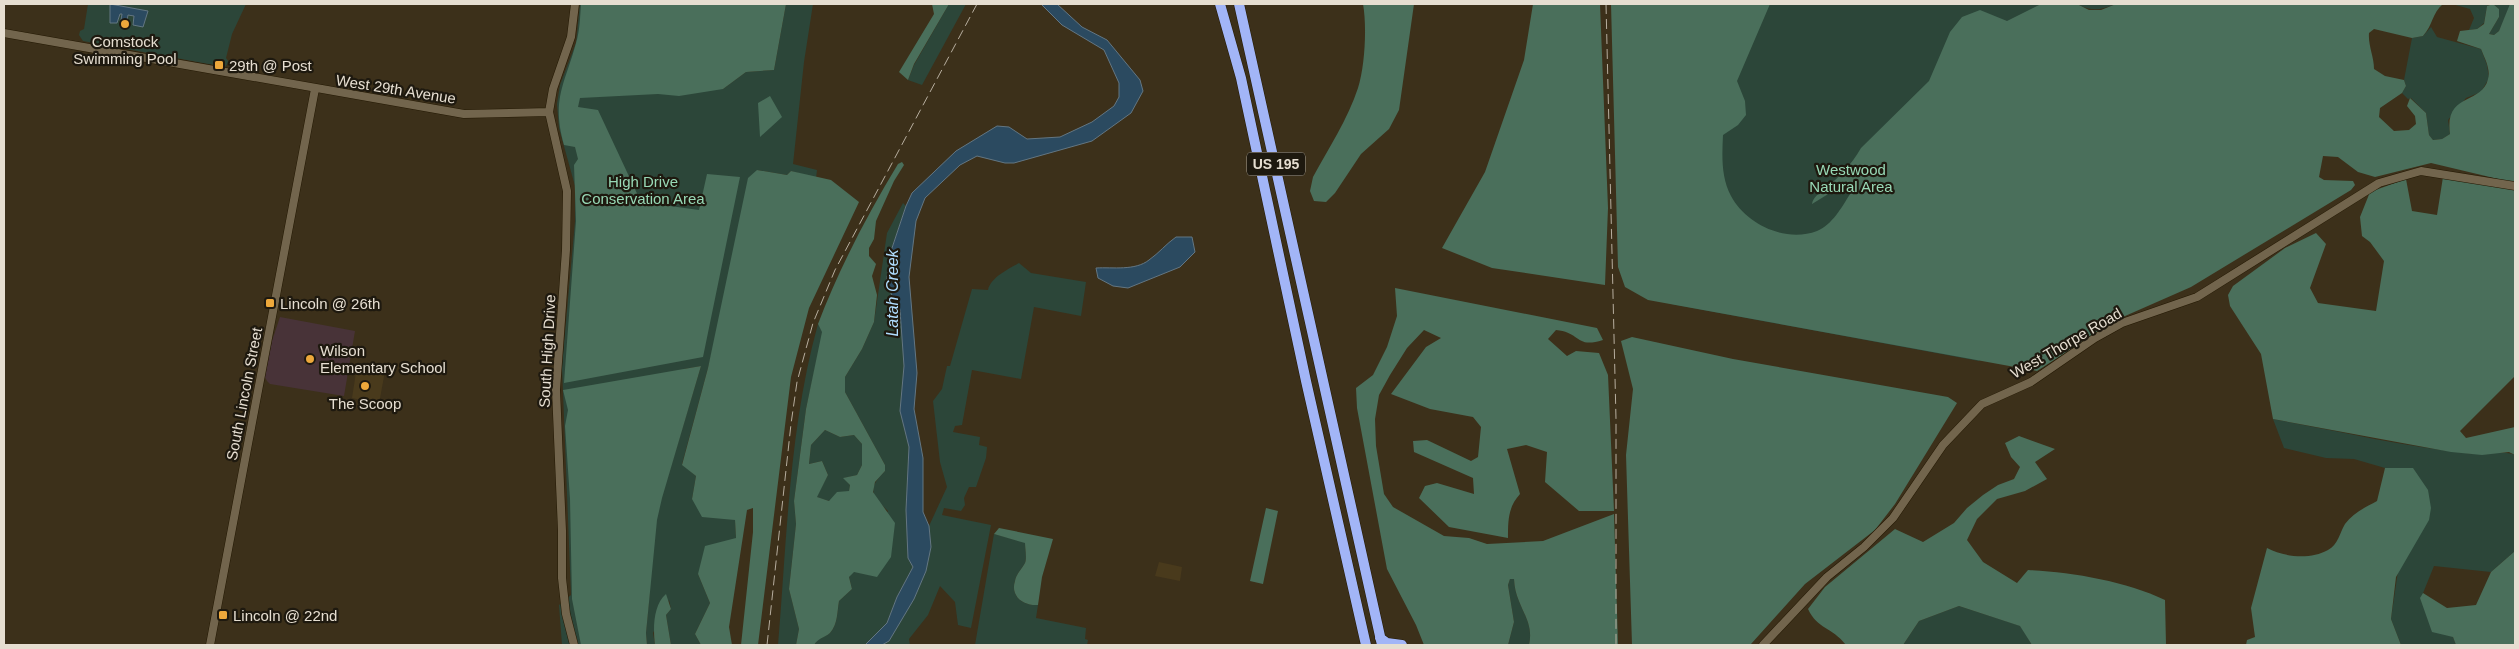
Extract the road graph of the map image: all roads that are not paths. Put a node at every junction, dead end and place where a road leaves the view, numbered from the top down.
1 (575, 4) edge
2 (1220, 4) edge
3 (1239, 4) edge
4 (4, 33) edge
5 (315, 89) junction
6 (549, 112) junction
7 (2515, 186) edge
8 (1278, 247) junction
9 (1309, 326) junction
10 (1358, 611) junction
11 (1381, 641) edge
12 (210, 645) edge
13 (574, 645) edge
14 (1357, 645) edge
15 (1366, 645) edge
16 (1402, 645) edge
17 (1763, 645) edge

1 - 6 street, South High Drive
2 - 8 highway, US 195
3 - 9 highway, US 195
4 - 5 street, West 29th Avenue
5 - 6 street, West 29th Avenue
5 - 12 street, South Lincoln Street
6 - 13 street, South High Drive
7 - 17 street, West Thorpe Road
8 - 9 highway
8 - 10 highway
9 - 11 highway, US 195
10 - 14 highway
10 - 15 highway
11 - 16 highway

